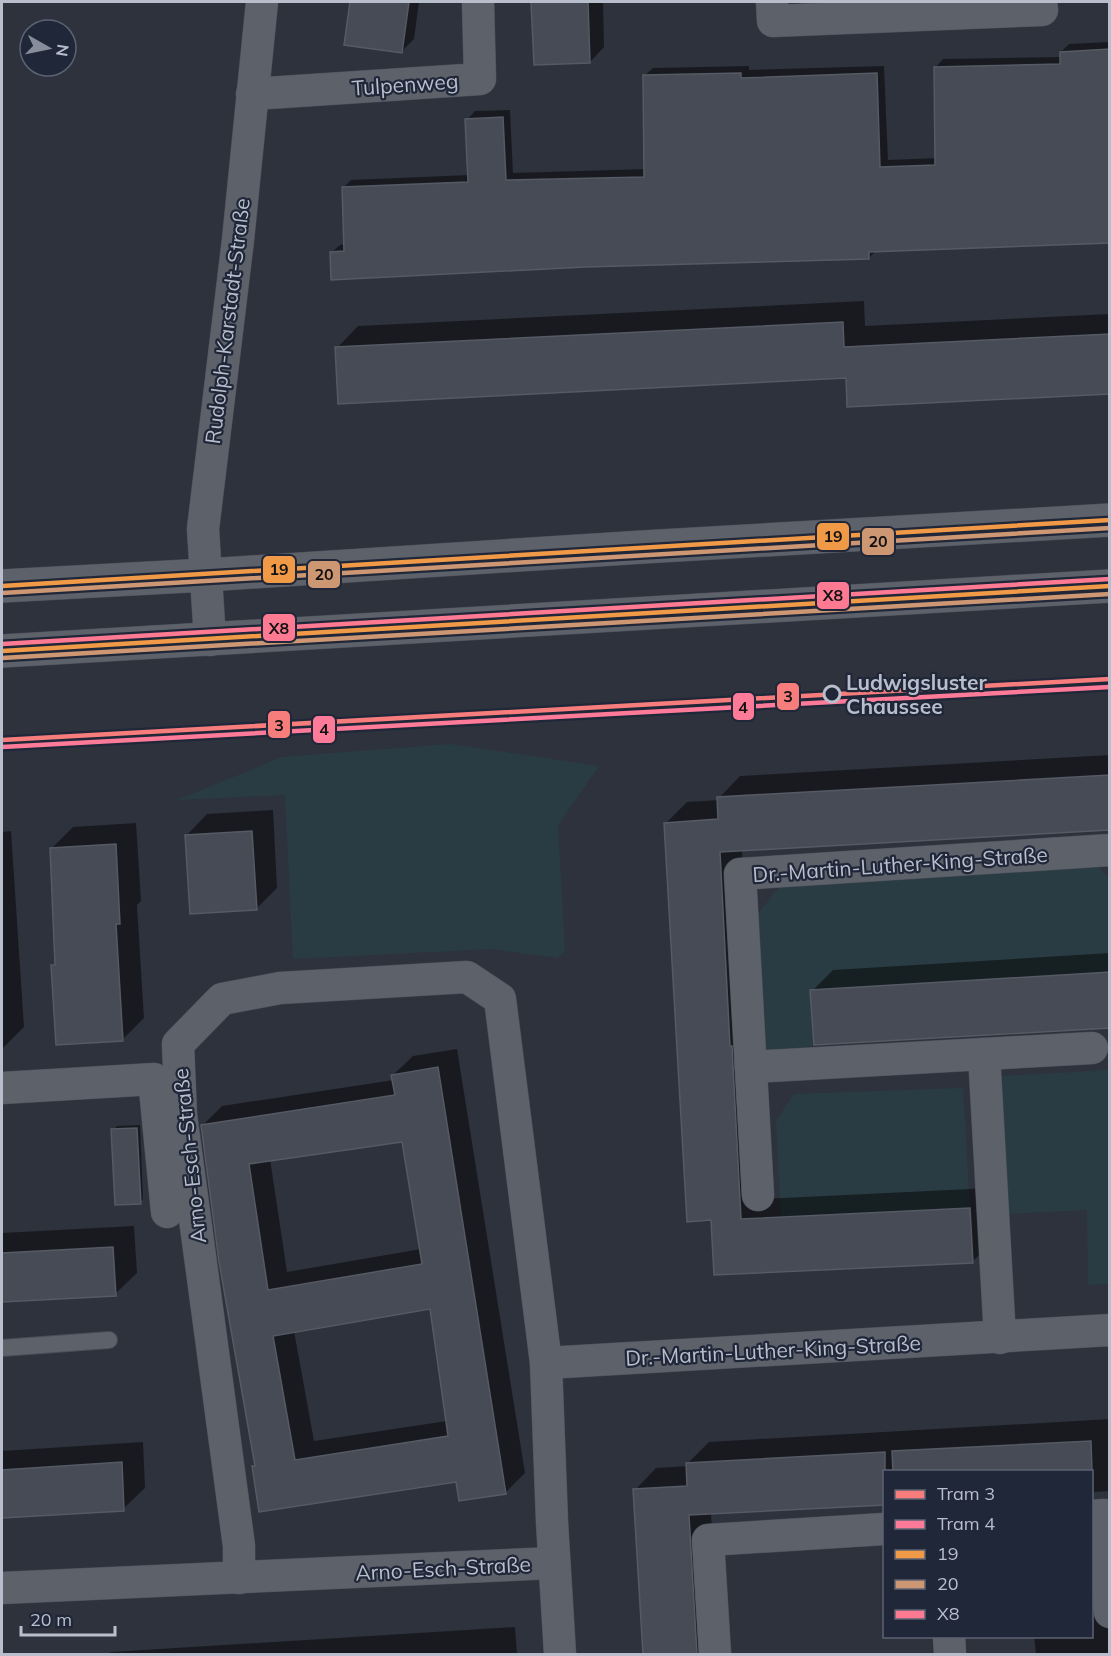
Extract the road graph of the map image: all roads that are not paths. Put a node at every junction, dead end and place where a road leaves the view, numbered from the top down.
1 (262, 2) edge
2 (478, 2) edge
3 (772, 2) edge
4 (1041, 2) edge
5 (252, 94) junction
6 (1110, 520) edge
7 (206, 576) junction
8 (2, 586) edge
9 (1110, 586) edge
10 (210, 640) junction
11 (2, 651) edge
12 (1110, 850) edge
13 (1092, 1048) dead end
14 (984, 1054) junction
15 (751, 1067) junction
16 (2, 1088) edge
17 (758, 1195) dead end
18 (166, 1212) dead end
19 (1110, 1330) edge
20 (1000, 1338) junction
21 (109, 1340) dead end
22 (2, 1348) edge
23 (546, 1363) junction
24 (1102, 1515) edge
25 (883, 1529) edge
26 (554, 1563) junction
27 (239, 1578) junction
28 (2, 1588) edge
29 (1110, 1612) edge
30 (949, 1638) edge
31 (560, 1654) edge
32 (715, 1654) edge
33 (950, 1654) edge

1 - 5 street, Rudolph-Karstadt-Straße
2 - 5 street, Tulpenweg
3 - 4 street
5 - 7 street, Rudolph-Karstadt-Straße
6 - 7 street
7 - 8 street
7 - 10 street, Rudolph-Karstadt-Straße
9 - 10 street
10 - 11 street
12 - 15 street, Dr.-Martin-Luther-King-Straße
13 - 14 street
14 - 15 street
14 - 20 street
15 - 17 street, Dr.-Martin-Luther-King-Straße
16 - 18 street
19 - 20 street, Dr.-Martin-Luther-King-Straße
20 - 23 street, Dr.-Martin-Luther-King-Straße
21 - 22 lane
23 - 26 street, Arno-Esch-Straße
23 - 27 street, Arno-Esch-Straße
24 - 29 street
25 - 32 street
26 - 27 street, Arno-Esch-Straße
26 - 31 street, Arno-Esch-Straße
27 - 28 street
30 - 33 street

